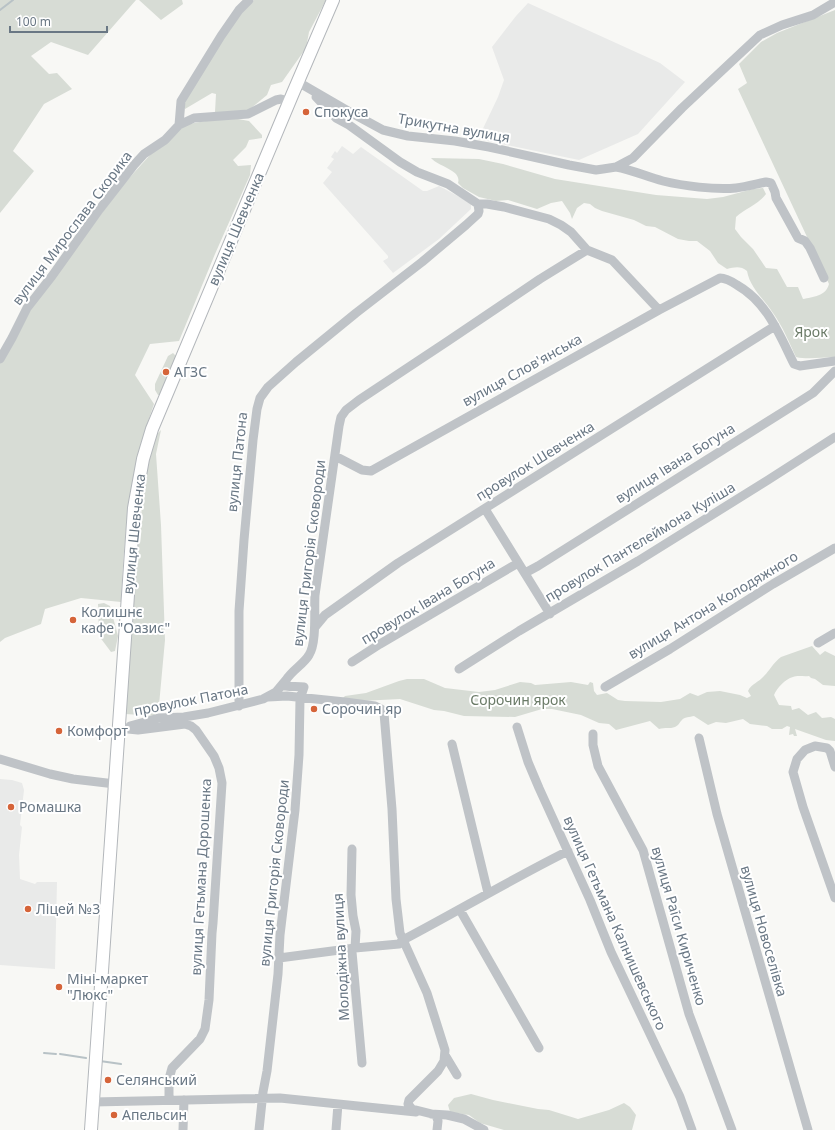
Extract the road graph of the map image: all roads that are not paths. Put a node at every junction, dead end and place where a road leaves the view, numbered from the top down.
1 (249, 0) edge
2 (333, 0) edge
3 (835, 2) edge
4 (298, 82) junction
5 (289, 101) junction
6 (179, 125) junction
7 (616, 167) junction
8 (478, 204) junction
9 (587, 250) junction
10 (824, 278) dead end
11 (658, 310) junction
12 (775, 326) junction
13 (0, 359) edge
14 (835, 361) edge
15 (835, 370) edge
16 (835, 437) edge
17 (335, 456) junction
18 (485, 509) junction
19 (835, 548) edge
20 (518, 564) junction
21 (525, 572) junction
22 (550, 614) junction
23 (315, 627) junction
24 (835, 633) edge
25 (818, 643) dead end
26 (352, 662) dead end
27 (460, 669) dead end
28 (286, 680) junction
29 (304, 687) junction
30 (605, 687) dead end
31 (268, 697) junction
32 (300, 699) junction
33 (334, 701) junction
34 (239, 706) junction
35 (119, 719) junction
36 (517, 727) dead end
37 (592, 734) dead end
38 (699, 738) dead end
39 (452, 744) dead end
40 (832, 749) edge
41 (0, 759) edge
42 (835, 767) edge
43 (115, 784) junction
44 (352, 849) dead end
45 (568, 851) junction
46 (488, 893) junction
47 (835, 898) edge
48 (460, 910) junction
49 (403, 940) junction
50 (355, 948) junction
51 (279, 958) junction
52 (539, 1048) dead end
53 (445, 1055) junction
54 (362, 1063) dead end
55 (457, 1075) dead end
56 (263, 1098) junction
57 (169, 1100) junction
58 (184, 1100) junction
59 (92, 1103) junction
60 (338, 1104) junction
61 (436, 1115) junction
62 (91, 1130) edge
63 (98, 1130) edge
64 (184, 1130) edge
65 (259, 1130) edge
66 (336, 1130) edge
67 (437, 1130) edge
68 (484, 1130) edge
69 (692, 1130) edge
70 (732, 1130) edge
71 (808, 1130) edge

1 - 6 street
2 - 4 main road, вулиця Шевченка
3 - 7 street, Трикутна вулиця
4 - 5 main road, вулиця Шевченка
4 - 7 street, Трикутна вулиця
4 - 8 street
5 - 6 street, вулиця Мирослава Скорика
5 - 35 main road, вулиця Шевченка
6 - 13 street, вулиця Мирослава Скорика
7 - 10 street, Трикутна вулиця
8 - 9 street
8 - 34 street, вулиця Патона
9 - 11 street
9 - 17 street, вулиця Григорія Сковороди
11 - 12 street, вулиця Слов'янська
11 - 17 street, вулиця Слов'янська
12 - 14 street
12 - 18 street, провулок Шевченка
15 - 21 street, вулиця Івана Богуна
16 - 22 street, провулок Пантелеймона Куліша
17 - 23 street, вулиця Григорія Сковороди
18 - 20 street
18 - 23 street, провулок Шевченка
19 - 30 street, вулиця Антона Колодяжного
20 - 21 street
20 - 26 street, провулок Івана Богуна
21 - 22 street
22 - 27 street, провулок Пантелеймона Куліша
23 - 28 street, вулиця Григорія Сковороди
24 - 25 street
28 - 29 street
28 - 31 street, провулок Патона
29 - 32 street, вулиця Григорія Сковороди
29 - 33 street
31 - 32 street, провулок Патона
31 - 34 street, провулок Патона
32 - 33 street, провулок Патона
32 - 51 street, вулиця Григорія Сковороди
33 - 49 street
34 - 35 street, провулок Патона
35 - 43 main road, вулиця Шевченка
35 - 57 street, вулиця Гетьмана Дорошенка
36 - 45 street, вулиця Гетьмана Калнишевського
37 - 70 street, вулиця Раїси Кириченко
38 - 71 street, вулиця Новоселівка
39 - 46 street
40 - 42 street
40 - 47 street
41 - 43 street
43 - 59 main road, вулиця Шевченка
44 - 50 street, Молодіжна вулиця
45 - 46 street
45 - 69 street, вулиця Гетьмана Калнишевського
46 - 48 street
48 - 49 street
48 - 52 street
49 - 50 street
49 - 53 street
50 - 51 street
50 - 54 street, Молодіжна вулиця
51 - 56 street, вулиця Григорія Сковороди
53 - 55 street
53 - 61 street
56 - 58 street
56 - 60 street
56 - 65 street, вулиця Григорія Сковороди
57 - 58 street
57 - 59 street
58 - 64 street
59 - 62 main road, вулиця Шевченка
59 - 63 main road, вулиця Шевченка
60 - 61 street
60 - 66 street
61 - 67 street
61 - 68 street

